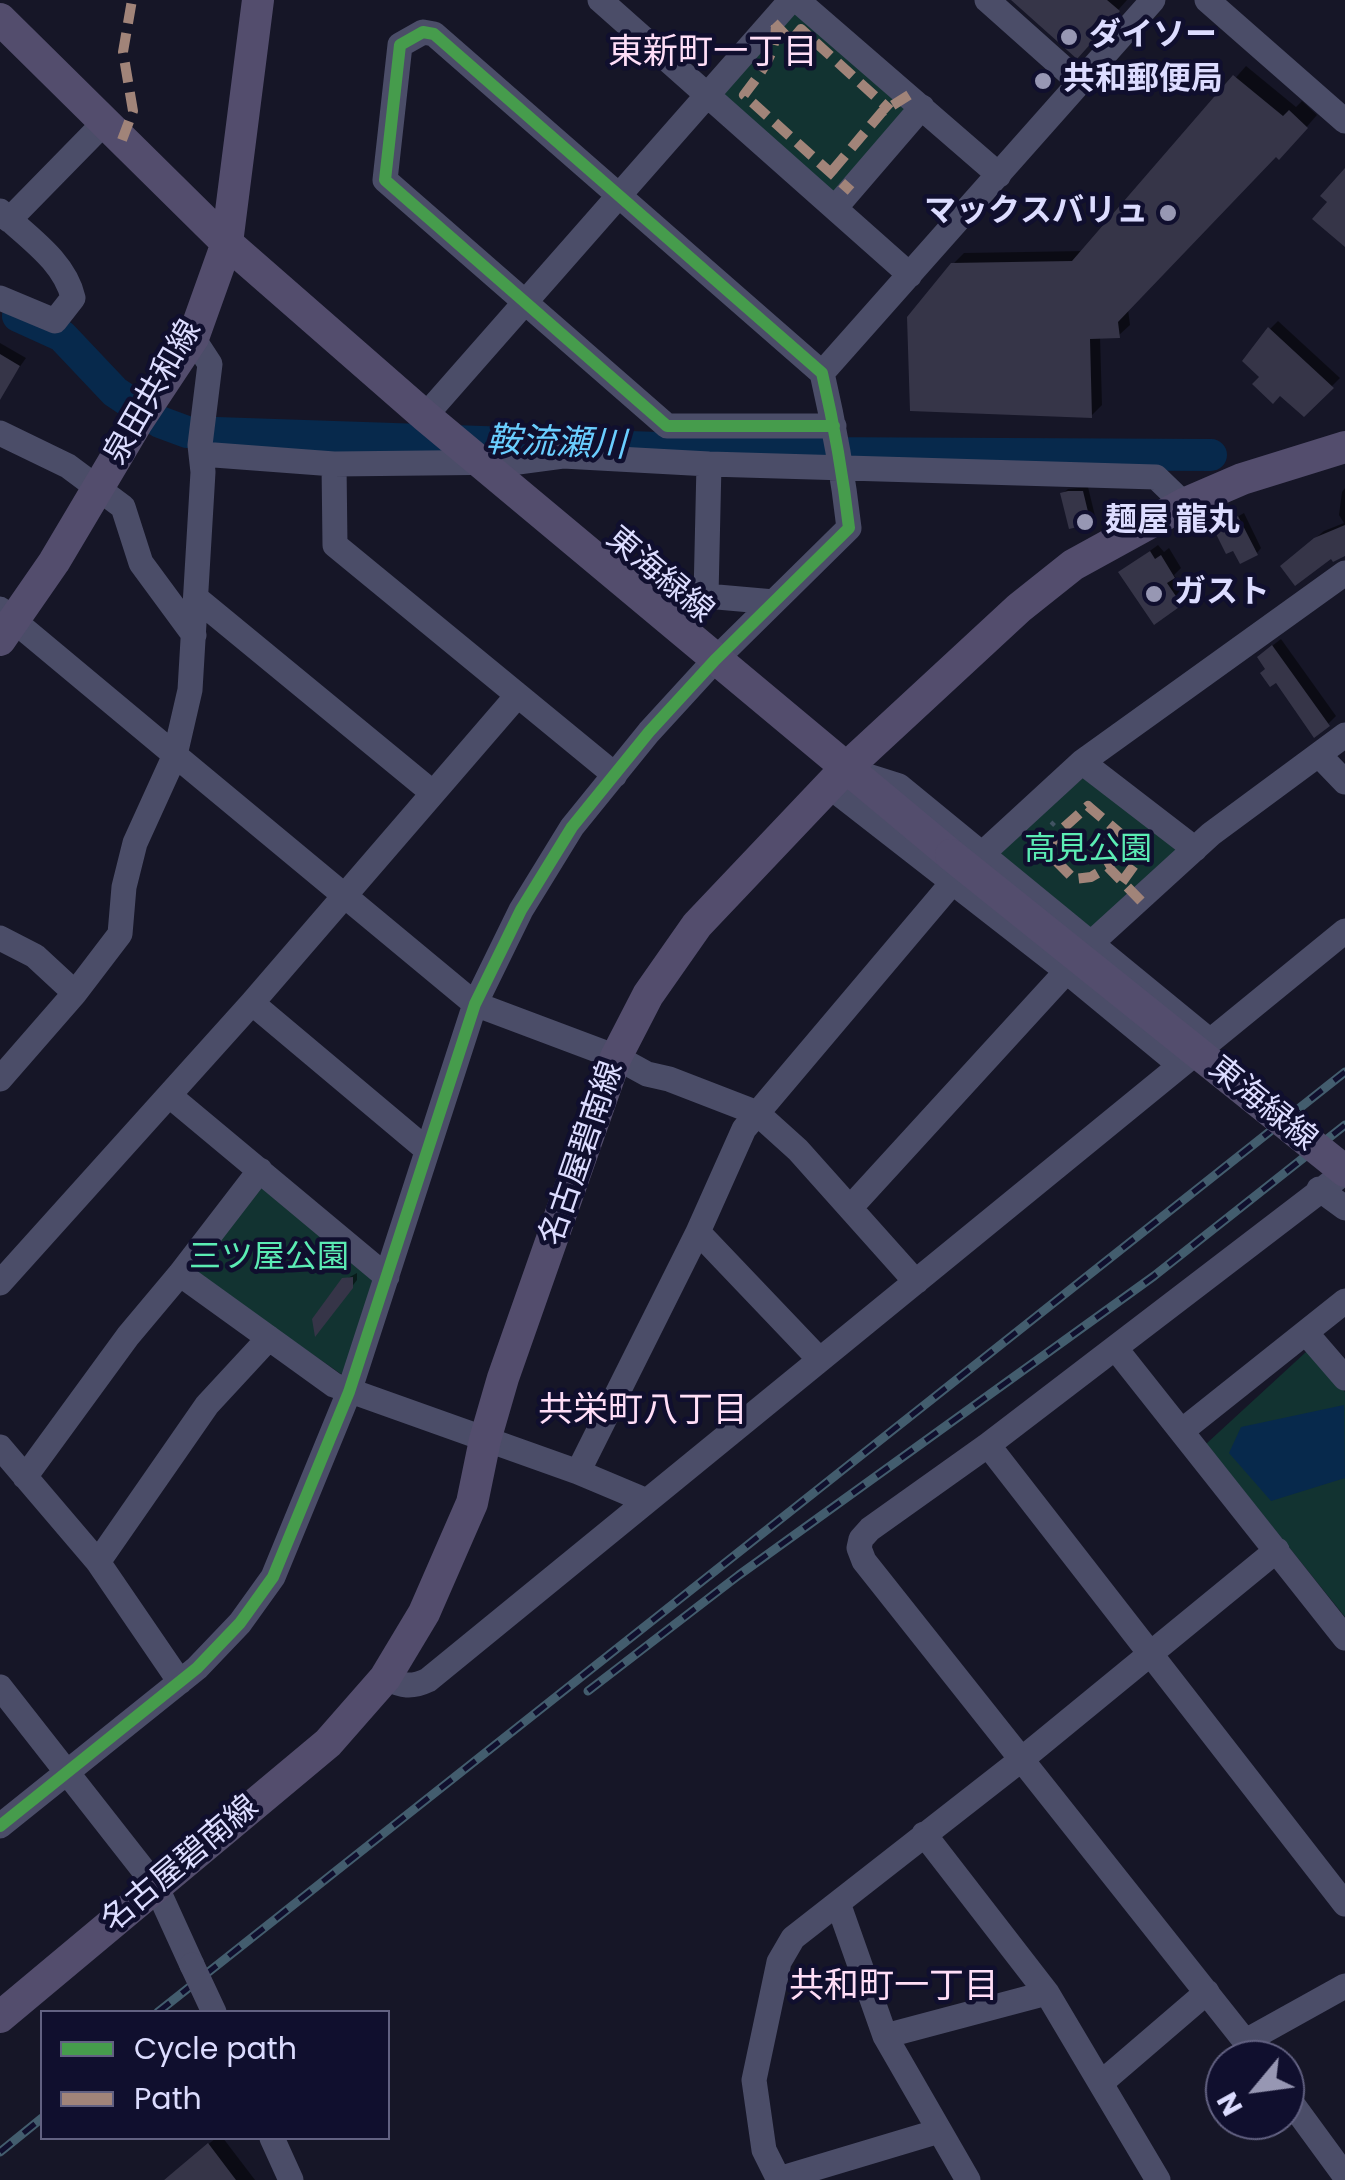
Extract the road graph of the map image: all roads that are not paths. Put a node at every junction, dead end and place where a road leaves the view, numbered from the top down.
1 (258, 0) edge
2 (600, 0) edge
3 (794, 0) edge
4 (986, 0) edge
5 (1153, 0) edge
6 (1207, 0) edge
7 (0, 19) edge
8 (1079, 82) junction
9 (706, 95) junction
10 (1340, 106) edge
11 (922, 107) junction
12 (104, 122) junction
13 (999, 175) junction
14 (620, 196) junction
15 (836, 208) junction
16 (5, 215) edge
17 (227, 243) junction
18 (910, 275) junction
19 (0, 298) edge
20 (526, 303) junction
21 (193, 338) junction
22 (822, 373) junction
23 (431, 420) junction
24 (835, 430) junction
25 (0, 433) edge
26 (201, 440) junction
27 (1345, 447) edge
28 (475, 456) junction
29 (334, 464) junction
30 (709, 464) junction
31 (842, 465) junction
32 (99, 488) junction
33 (1184, 504) junction
34 (1345, 573) edge
35 (196, 598) junction
36 (774, 602) junction
37 (5, 623) edge
38 (194, 635) junction
39 (714, 660) junction
40 (517, 696) junction
41 (1345, 735) edge
42 (175, 755) junction
43 (1319, 755) junction
44 (1082, 762) junction
45 (615, 775) junction
46 (837, 778) junction
47 (1345, 782) edge
48 (433, 793) junction
49 (1196, 849) junction
50 (962, 864) junction
51 (343, 896) junction
52 (1345, 931) edge
53 (0, 938) edge
54 (1092, 944) junction
55 (1066, 970) junction
56 (74, 993) junction
57 (252, 1003) junction
58 (475, 1004) junction
59 (1210, 1041) junction
60 (616, 1057) junction
61 (1180, 1065) junction
62 (0, 1079) edge
63 (170, 1096) junction
64 (757, 1113) junction
65 (426, 1150) junction
66 (260, 1170) junction
67 (1336, 1178) edge
68 (850, 1208) junction
69 (1345, 1208) edge
70 (698, 1232) junction
71 (5, 1265) edge
72 (180, 1274) junction
73 (388, 1277) junction
74 (916, 1282) junction
75 (1345, 1301) edge
76 (1306, 1333) junction
77 (269, 1338) junction
78 (1116, 1349) junction
79 (820, 1360) junction
80 (1345, 1378) edge
81 (348, 1392) junction
82 (1183, 1430) junction
83 (485, 1440) junction
84 (988, 1446) junction
85 (0, 1448) edge
86 (578, 1472) junction
87 (25, 1477) junction
88 (647, 1501) junction
89 (1277, 1550) junction
90 (98, 1562) junction
91 (1345, 1638) edge
92 (1152, 1652) junction
93 (385, 1678) junction
94 (180, 1682) junction
95 (0, 1687) edge
96 (1022, 1759) junction
97 (69, 1772) junction
98 (0, 1826) edge
99 (924, 1834) junction
100 (156, 1886) junction
101 (838, 1902) junction
102 (1345, 1904) edge
103 (1345, 1986) edge
104 (1207, 1992) junction
105 (1047, 1993) junction
106 (213, 2010) edge
107 (0, 2017) edge
108 (885, 2036) junction
109 (1244, 2040) edge
110 (1267, 2040) edge
111 (1101, 2083) junction
112 (1305, 2121) edge
113 (940, 2131) junction
114 (273, 2140) edge
115 (1345, 2176) edge
116 (292, 2180) edge
117 (779, 2180) edge
118 (968, 2180) edge
119 (1158, 2180) edge

1 - 17 main road, 泉田共和線
2 - 9 street
3 - 9 street
3 - 11 street
4 - 8 street
5 - 8 street
6 - 10 street
7 - 12 main road, 東海緑線
8 - 13 street
9 - 14 street
9 - 15 street
11 - 13 street
11 - 15 street
12 - 16 street
12 - 17 main road, 東海緑線
13 - 18 street
14 - 20 street
14 - 20 street
14 - 22 street
15 - 18 street
16 - 19 street
17 - 21 main road, 泉田共和線
17 - 23 main road, 東海緑線
18 - 22 street
20 - 23 street
20 - 24 street
21 - 26 street
21 - 32 main road, 泉田共和線
22 - 24 street
23 - 28 main road, 東海緑線
24 - 31 street
25 - 32 street
26 - 29 street
26 - 35 street
27 - 33 main road, 名古屋碧南線
28 - 29 street
28 - 30 street
28 - 39 main road, 東海緑線
29 - 40 street
30 - 31 street
30 - 36 street
31 - 33 street
31 - 36 street
32 - 37 main road, 泉田共和線
32 - 38 street
33 - 46 main road, 名古屋碧南線
34 - 44 street
35 - 38 street
35 - 48 street
36 - 39 street
37 - 42 street
38 - 42 street
39 - 45 street
39 - 46 main road, 東海緑線
40 - 45 street
40 - 48 street
41 - 43 street
42 - 51 street
42 - 56 street
43 - 47 street
43 - 49 street
44 - 49 street
44 - 50 street
45 - 58 street
46 - 50 main road, 東海緑線
46 - 60 main road, 名古屋碧南線
48 - 51 street
49 - 54 street
50 - 54 street
50 - 55 street
50 - 64 street
50 - 67 main road, 東海緑線, bridge
51 - 57 street
51 - 58 street
52 - 59 street
53 - 56 street
54 - 55 street
54 - 59 street
55 - 61 street
55 - 68 street
56 - 62 street
57 - 63 street
57 - 65 street
58 - 60 street
58 - 65 street
59 - 61 street
60 - 64 street
60 - 83 main road, 名古屋碧南線
61 - 74 street
63 - 66 street
63 - 71 street
64 - 68 street
64 - 70 street
65 - 73 street
66 - 72 street
66 - 73 street
67 - 69 street
67 - 78 street
68 - 74 street
70 - 79 street
70 - 86 street
72 - 77 street
72 - 87 street
73 - 81 street
74 - 79 street
75 - 76 street
76 - 80 street
76 - 82 street
77 - 81 street
77 - 90 street
78 - 82 street
78 - 84 street
79 - 88 street
81 - 83 street
81 - 94 street
82 - 89 street
83 - 86 street
83 - 93 main road, 名古屋碧南線
84 - 92 street
84 - 96 street
85 - 87 street
86 - 88 street
87 - 90 street
88 - 93 street
89 - 91 street
89 - 92 street
90 - 94 street
92 - 96 street
92 - 102 street
93 - 100 main road, 名古屋碧南線
94 - 97 street
95 - 97 street
96 - 99 street
96 - 104 street
97 - 98 street
97 - 100 street
99 - 101 street
99 - 105 street
100 - 106 street, bridge
100 - 107 main road, 名古屋碧南線
101 - 108 street
101 - 117 street
103 - 110 street
104 - 109 street
104 - 111 street
105 - 108 street
105 - 111 street
108 - 113 street
111 - 119 street
112 - 115 street
113 - 117 street
113 - 118 street
114 - 116 street

